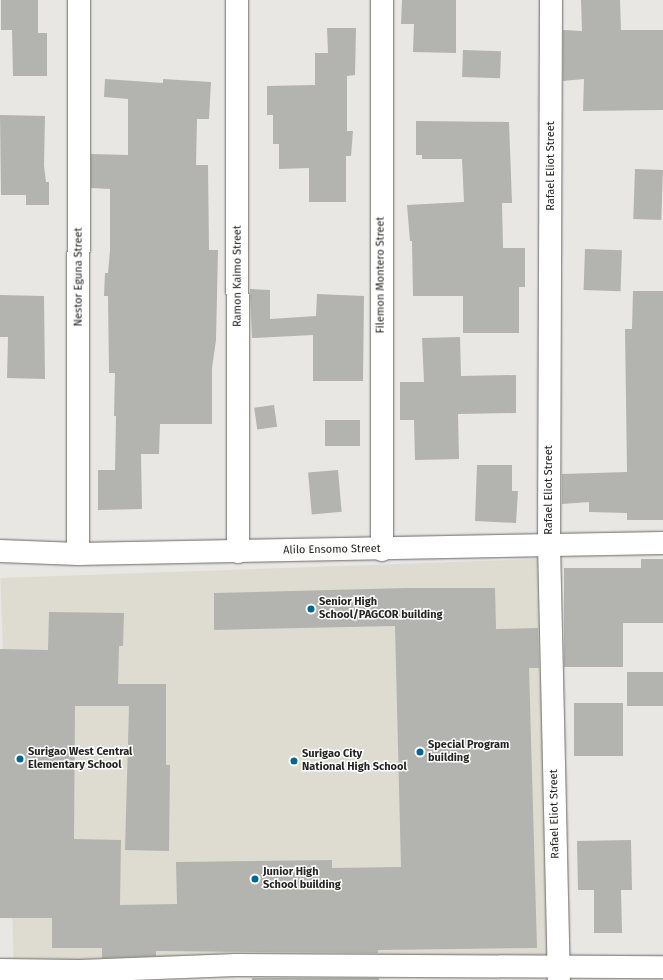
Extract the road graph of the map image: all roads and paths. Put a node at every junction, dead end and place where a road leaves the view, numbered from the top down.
1 (79, 0) edge
2 (237, 0) edge
3 (382, 0) edge
4 (551, 0) edge
5 (663, 543) edge
6 (549, 544) junction
7 (382, 550) junction
8 (0, 551) edge
9 (238, 552) junction
10 (78, 554) junction
11 (663, 967) edge
12 (0, 970) edge
13 (237, 973) edge
14 (400, 973) edge
15 (559, 973) edge
16 (80, 975) edge

1 - 10 street, Nestor Eguna Street
2 - 9 street, Ramon Kaimo Street
3 - 7 street, Filemon Montero Street
4 - 6 street, Rafael Eliot Street
5 - 6 street, Alilo Ensomo Street
6 - 7 street, Alilo Ensomo Street
6 - 15 street, Rafael Eliot Street
7 - 9 street, Alilo Ensomo Street
8 - 10 street, Alilo Ensomo Street
9 - 10 street, Alilo Ensomo Street
11 - 15 street
12 - 16 street
13 - 14 street
13 - 16 street
14 - 15 street

